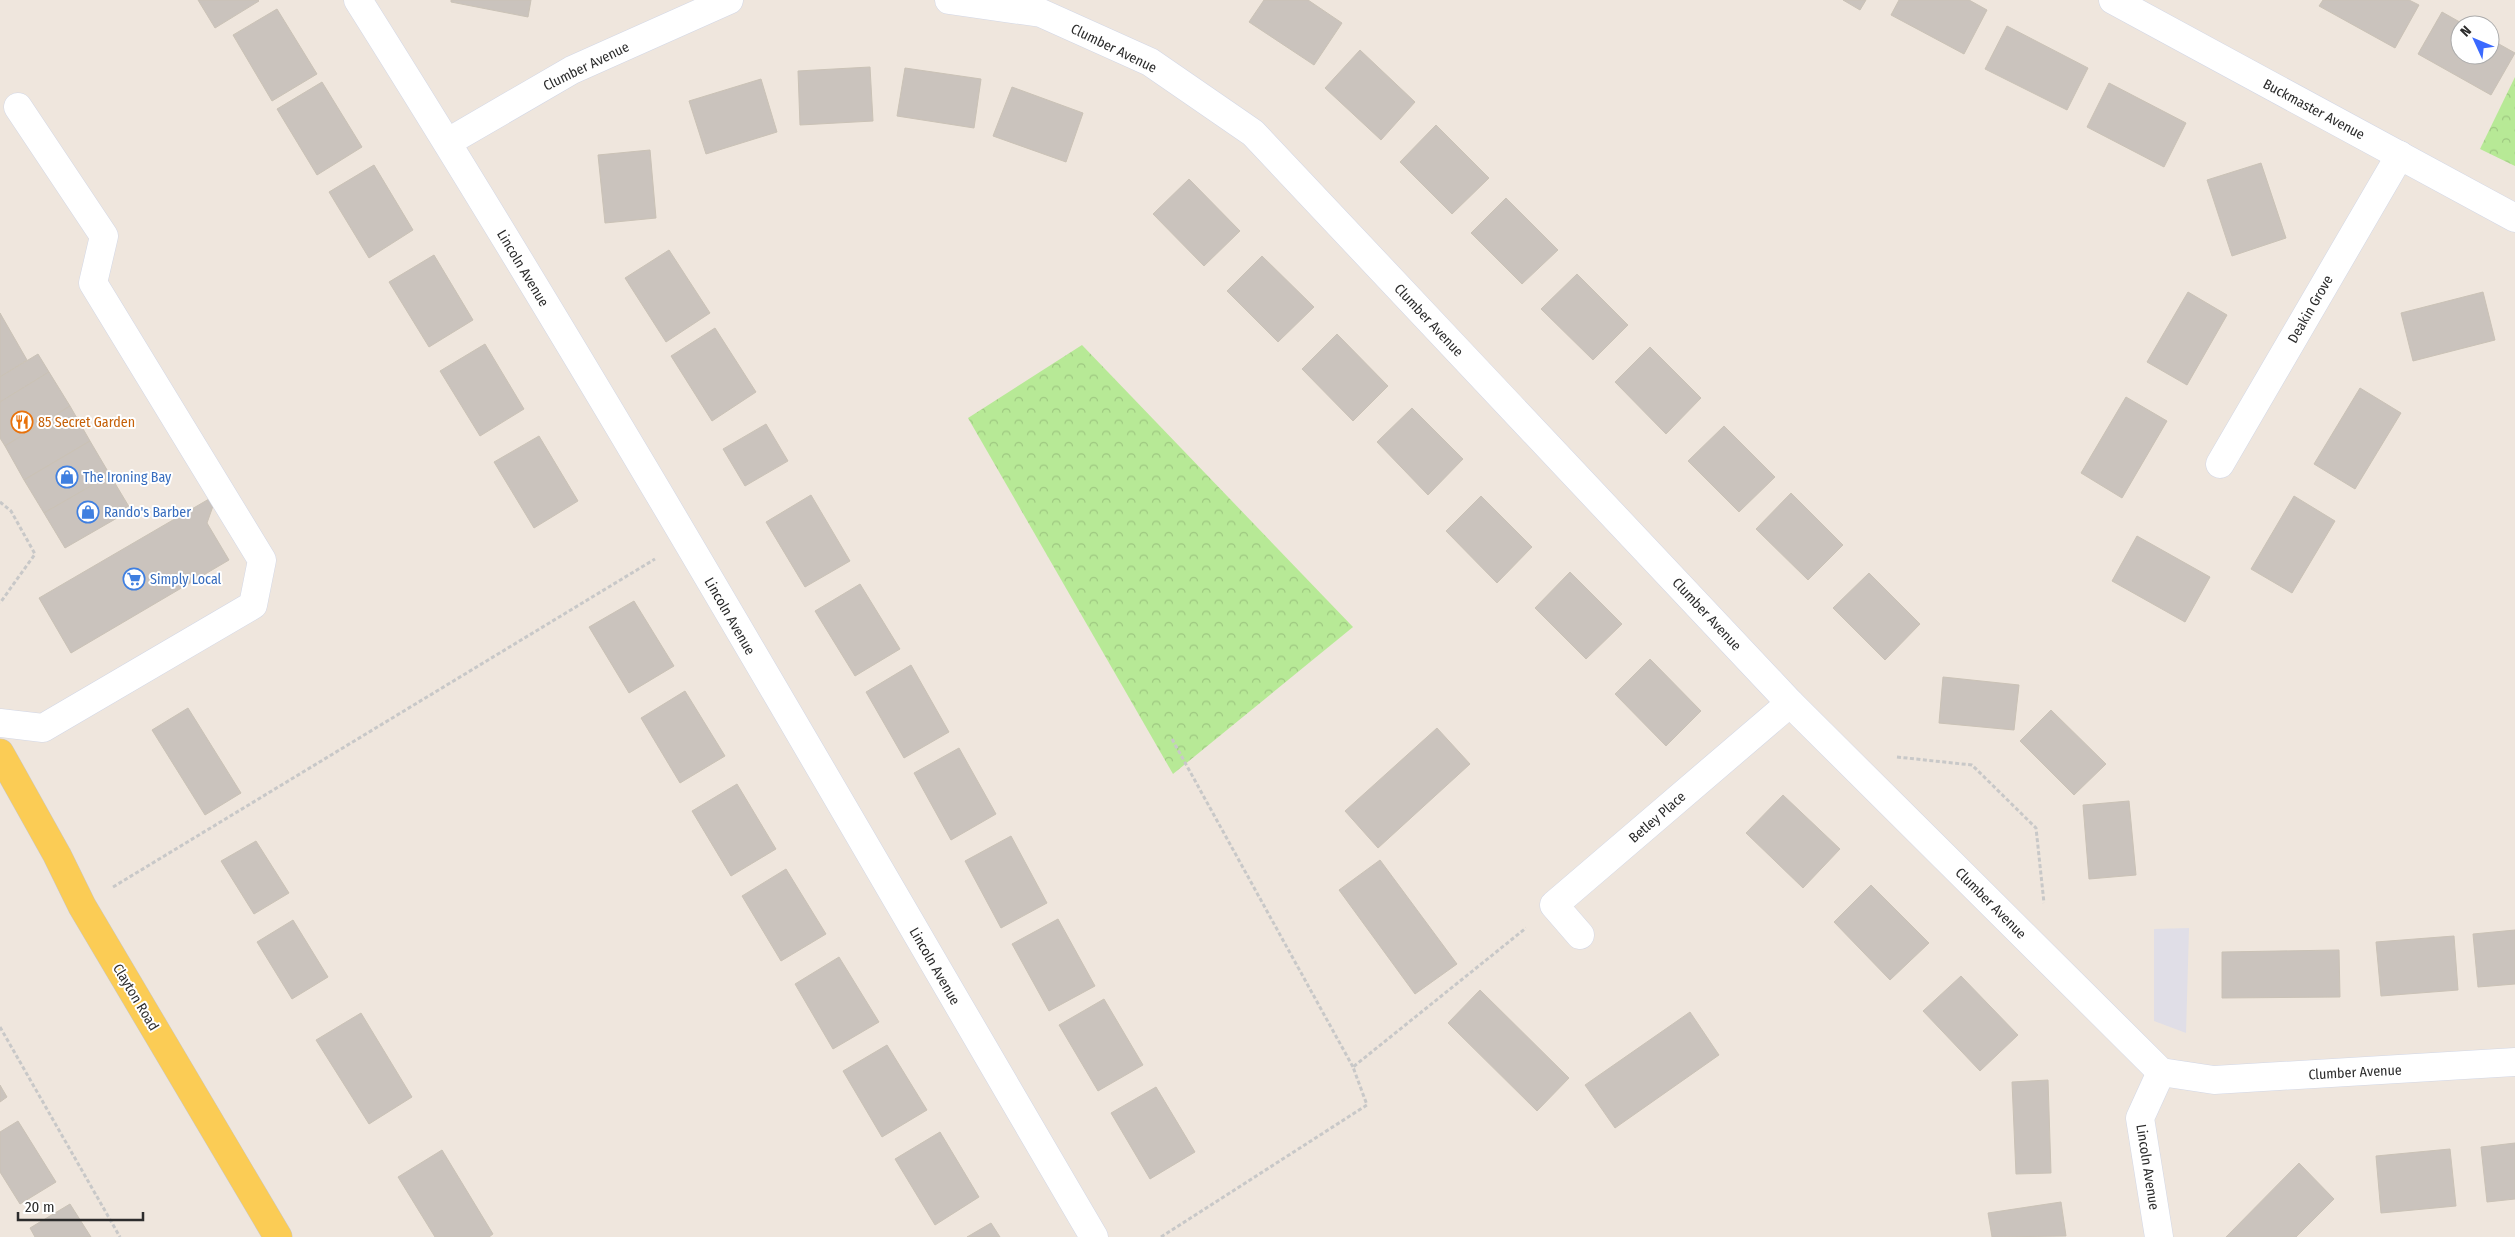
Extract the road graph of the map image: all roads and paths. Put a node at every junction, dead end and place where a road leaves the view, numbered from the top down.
1 (358, 0) edge
2 (729, 0) edge
3 (949, 0) edge
4 (2113, 0) edge
5 (18, 107) dead end
6 (448, 142) junction
7 (2400, 155) junction
8 (2515, 218) edge
9 (2220, 464) dead end
10 (0, 502) edge
11 (685, 540) junction
12 (0, 603) edge
13 (1790, 703) junction
14 (0, 723) edge
15 (1172, 739) dead end
16 (0, 753) edge
17 (1844, 756) junction
18 (1554, 905) junction
19 (82, 906) junction
20 (1580, 935) dead end
21 (2052, 964) junction
22 (0, 1027) edge
23 (2515, 1062) edge
24 (1353, 1067) junction
25 (2161, 1072) junction
26 (120, 1237) edge
27 (278, 1237) edge
28 (1094, 1237) edge
29 (1160, 1237) edge
30 (2159, 1237) edge

1 - 6 street, Lincoln Avenue
2 - 6 street, Clumber Avenue
3 - 13 street, Clumber Avenue
4 - 7 street, Buckmaster Avenue
5 - 14 street
6 - 11 street, Lincoln Avenue
7 - 8 street, Buckmaster Avenue
7 - 9 street, Deakin Grove
10 - 12 path
11 - 19 path
11 - 28 street, Lincoln Avenue
13 - 17 street, Clumber Avenue
13 - 18 street, Betley Place
15 - 24 path
16 - 19 main road, Clayton Road
17 - 21 street, Clumber Avenue
17 - 21 path
18 - 20 street
18 - 24 path
19 - 27 main road, Clayton Road
21 - 25 street, Clumber Avenue
22 - 26 path
23 - 25 street, Clumber Avenue
24 - 29 path
25 - 30 street, Lincoln Avenue

